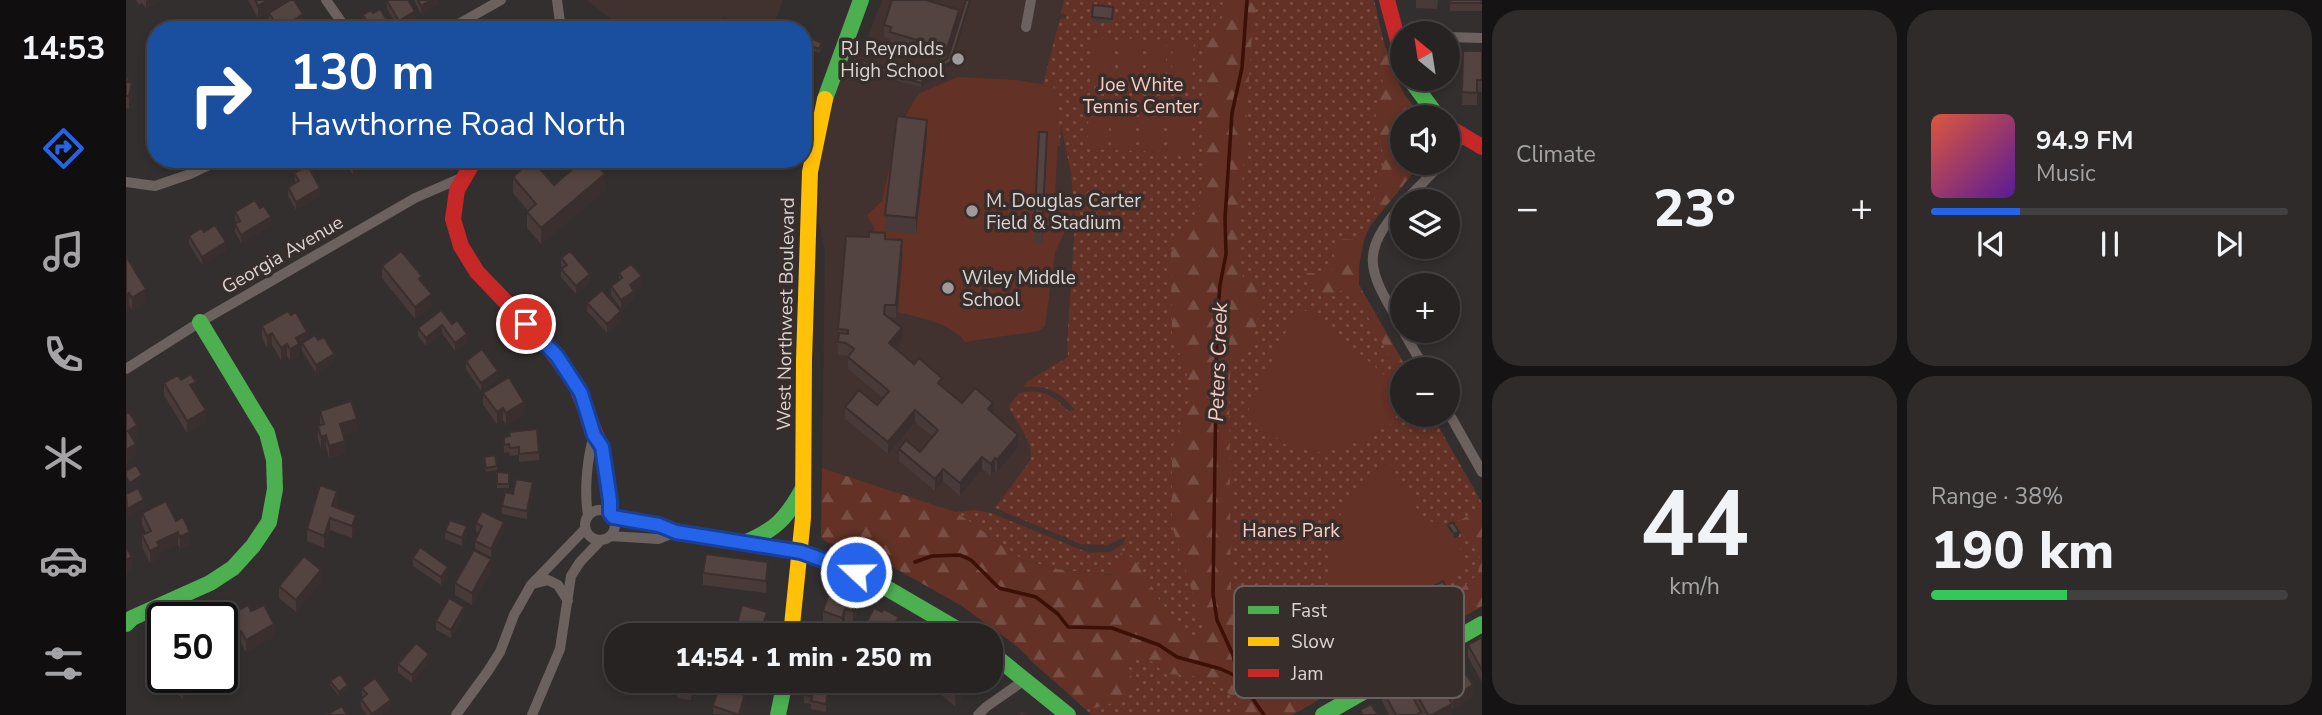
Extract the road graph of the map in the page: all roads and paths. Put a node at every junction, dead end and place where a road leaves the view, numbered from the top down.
1 (326, 0) edge
2 (501, 0) edge
3 (557, 0) edge
4 (861, 0) edge
5 (1031, 0) edge
6 (1387, 0) edge
7 (341, 21) edge
8 (464, 21) edge
9 (560, 21) edge
10 (1394, 21) edge
11 (1026, 27) dead end
12 (1460, 37) edge
13 (1482, 38) edge
14 (1462, 137) joint
15 (1460, 140) edge
16 (1482, 147) edge
17 (812, 162) edge
18 (203, 168) edge
19 (468, 168) edge
20 (811, 168) edge
21 (1430, 175) edge
22 (461, 178) junction
23 (126, 183) edge
24 (1417, 189) edge
25 (1390, 218) edge
26 (1390, 308) edge
27 (200, 321) junction
28 (126, 369) edge
29 (1457, 427) edge
30 (594, 435) junction
31 (1482, 472) edge
32 (803, 488) junction
33 (588, 515) junction
34 (611, 515) junction
35 (585, 528) junction
36 (676, 532) junction
37 (606, 538) junction
38 (744, 543) junction
39 (801, 552) junction
40 (531, 585) junction
41 (568, 601) junction
42 (792, 623) edge
43 (947, 623) edge
44 (126, 624) edge
45 (1482, 624) edge
46 (1464, 634) edge
47 (1003, 662) edge
48 (1026, 679) junction
49 (783, 693) edge
50 (1353, 698) edge
51 (456, 715) edge
52 (532, 715) edge
53 (778, 715) edge
54 (978, 715) edge
55 (1068, 715) edge
56 (1323, 715) edge

1 - 7 street
2 - 8 street
3 - 9 street
4 - 17 street, West Northwest Boulevard
5 - 11 street
6 - 10 street
12 - 13 street
14 - 15 street
14 - 16 street
18 - 23 street
19 - 22 street
20 - 32 street, West Northwest Boulevard
21 - 24 street
22 - 27 street, Georgia Avenue
22 - 30 street
25 - 26 street
27 - 28 street, Georgia Avenue
27 - 44 street
29 - 31 street
30 - 33 street
30 - 34 street
32 - 38 street
32 - 39 street, West Northwest Boulevard
33 - 34 street
33 - 35 street
34 - 36 street
34 - 37 street
35 - 37 street
35 - 40 street
36 - 37 street
36 - 38 street
37 - 41 street
38 - 39 street
39 - 42 street, West Northwest Boulevard
39 - 43 street
40 - 41 street
40 - 51 street
41 - 52 street
45 - 46 street
47 - 48 street
48 - 54 street
48 - 55 street
49 - 53 street
50 - 56 street

